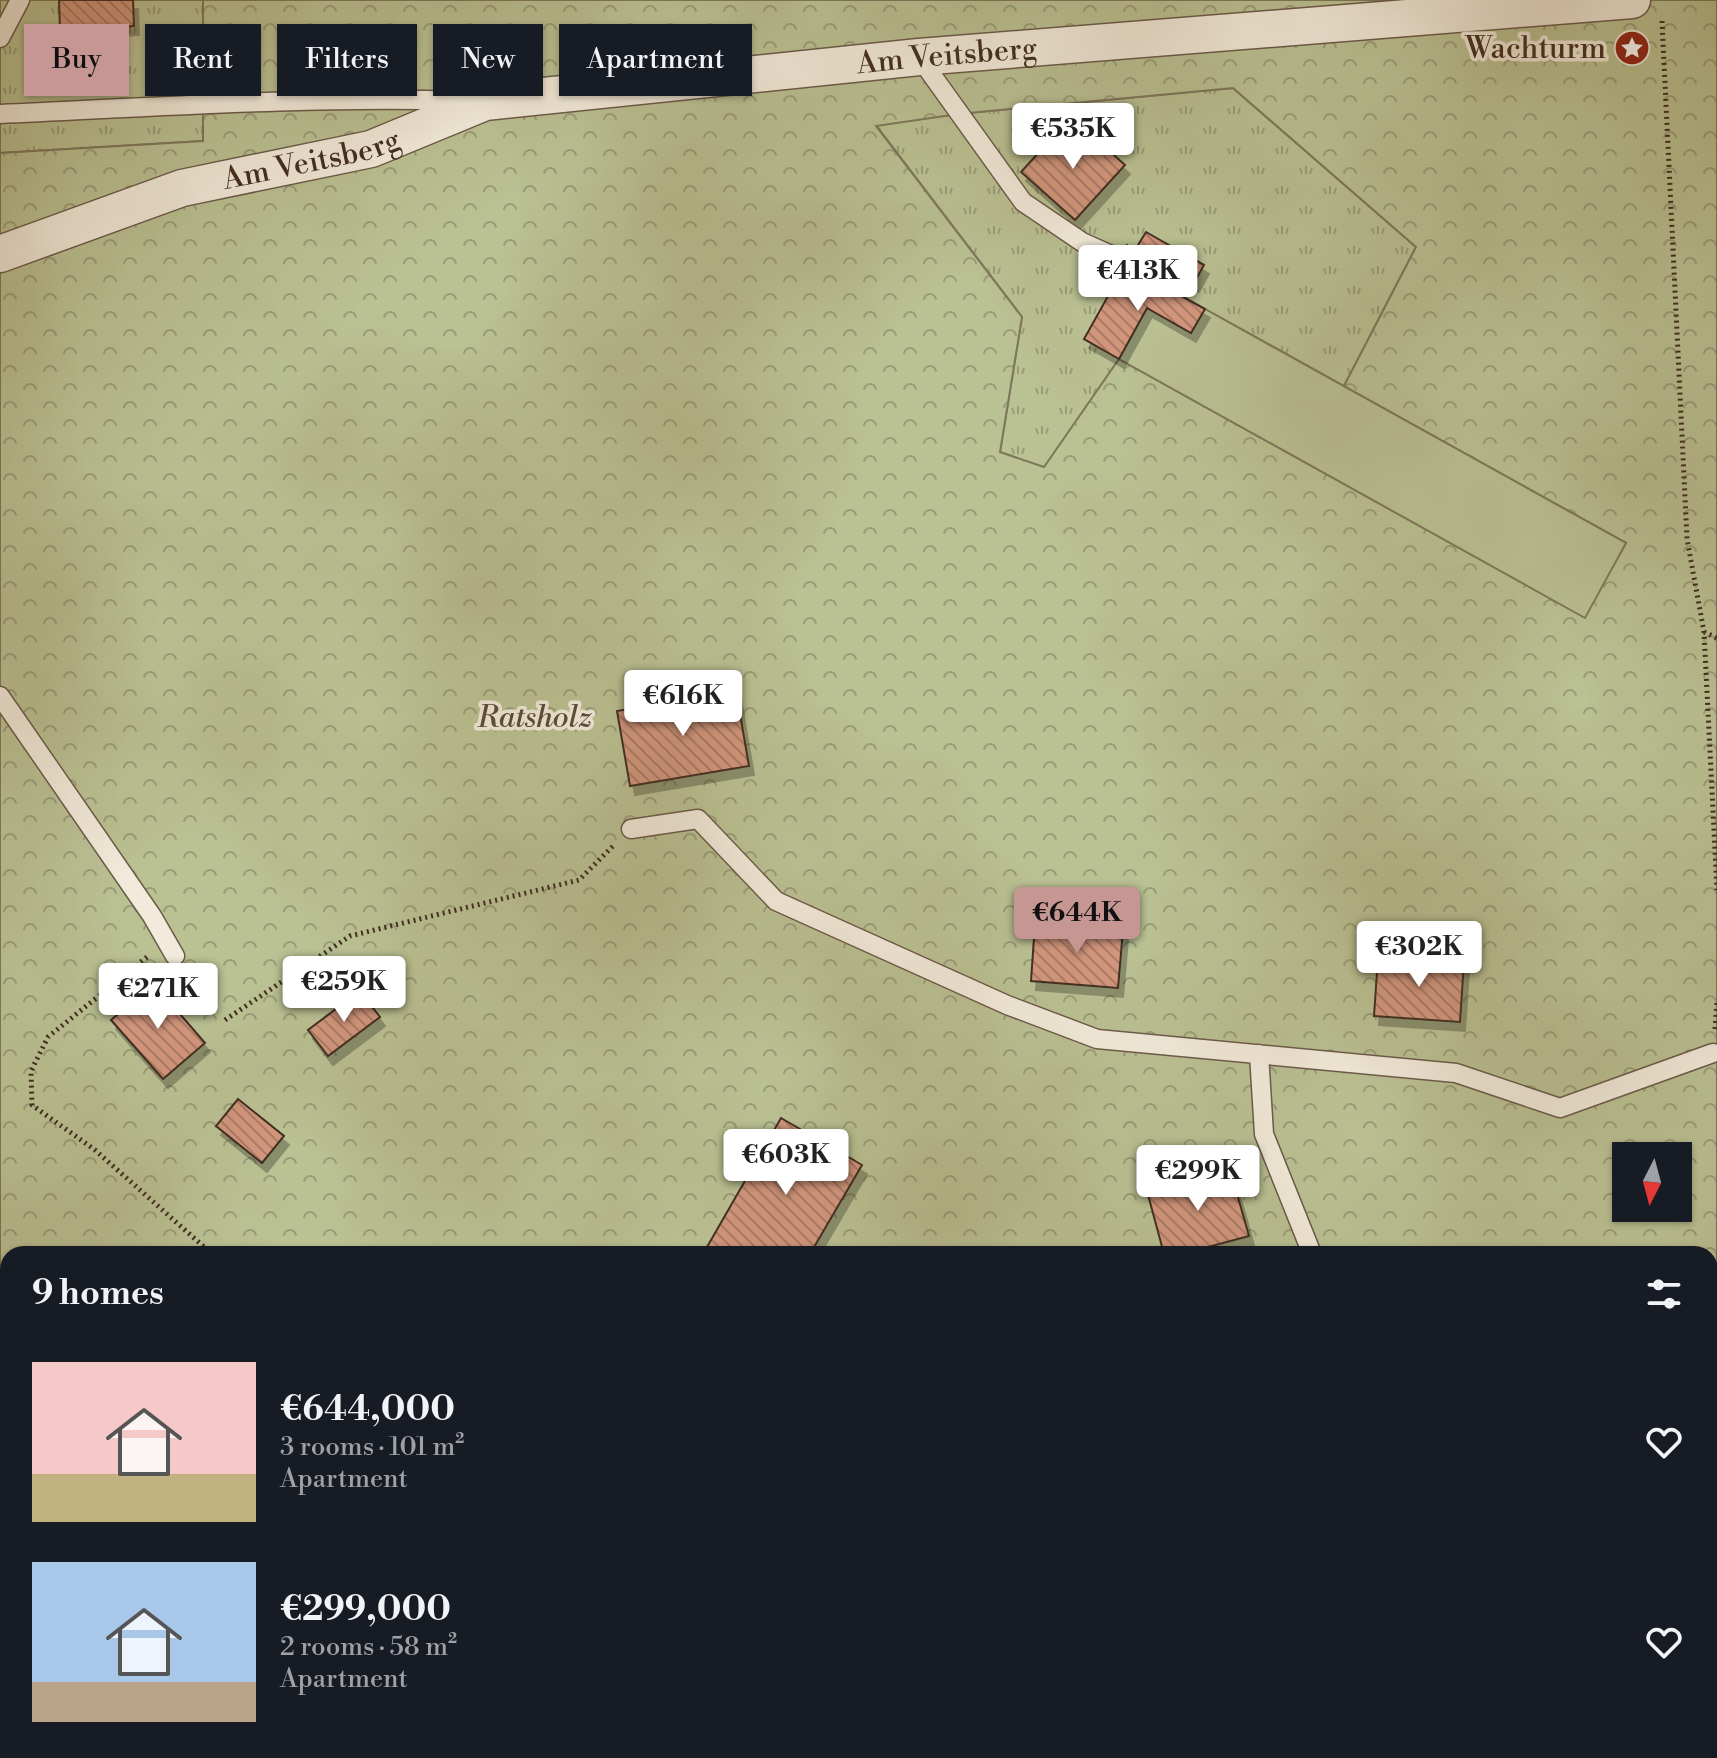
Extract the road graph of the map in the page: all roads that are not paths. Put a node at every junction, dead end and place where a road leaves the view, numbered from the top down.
1 (20, 0) edge
2 (1646, 4) edge
3 (0, 38) edge
4 (919, 57) junction
5 (485, 102) junction
6 (0, 114) edge
7 (0, 254) edge
8 (1120, 259) dead end
9 (0, 696) edge
10 (631, 829) road end
11 (171, 948) road end
12 (1713, 1053) dead end
13 (1259, 1054) junction
14 (1309, 1246) edge

1 - 3 lane
2 - 4 street, Am Veitsberg
4 - 5 street, Am Veitsberg
4 - 8 lane
5 - 6 lane
5 - 7 street, Am Veitsberg
9 - 11 lane
10 - 13 lane
12 - 13 lane
13 - 14 lane

